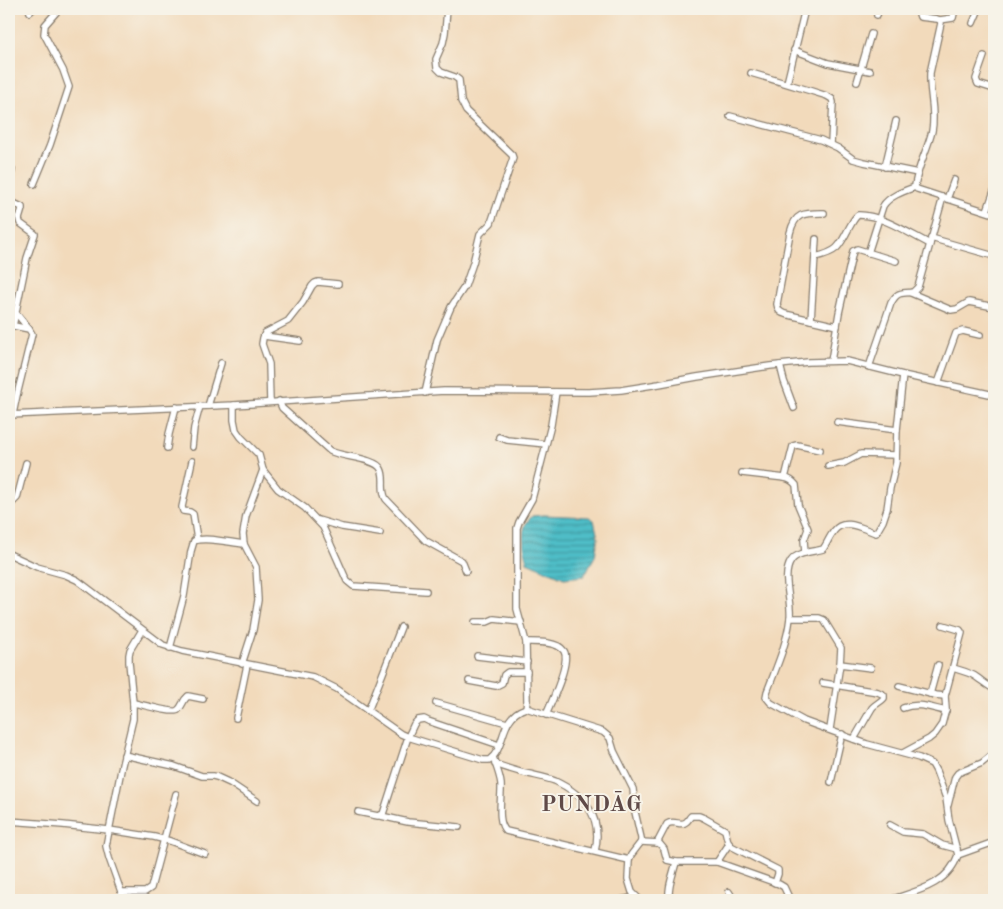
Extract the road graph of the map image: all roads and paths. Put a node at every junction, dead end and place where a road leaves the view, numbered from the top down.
1 (59, 9) edge
2 (805, 9) edge
3 (919, 9) edge
4 (955, 9) edge
5 (979, 9) edge
6 (447, 10) edge
7 (940, 20) junction
8 (974, 23) dead end
9 (871, 34) dead end
10 (794, 50) junction
11 (984, 56) dead end
12 (861, 70) junction
13 (870, 71) dead end
14 (751, 73) dead end
15 (857, 82) dead end
16 (787, 83) junction
17 (994, 89) edge
18 (730, 116) dead end
19 (896, 121) dead end
20 (831, 144) junction
21 (885, 167) junction
22 (12, 170) dead end
23 (918, 174) junction
24 (954, 180) dead end
25 (9, 182) edge
26 (34, 184) dead end
27 (915, 187) junction
28 (994, 191) edge
29 (945, 198) junction
30 (9, 201) edge
31 (987, 211) junction
32 (824, 212) dead end
33 (994, 214) edge
34 (879, 218) junction
35 (816, 239) dead end
36 (931, 241) junction
37 (868, 253) junction
38 (994, 256) edge
39 (815, 257) junction
40 (896, 261) dead end
41 (338, 284) dead end
42 (911, 292) junction
43 (994, 307) edge
44 (773, 310) dead end
45 (781, 312) junction
46 (16, 313) junction
47 (811, 320) junction
48 (11, 326) edge
49 (837, 326) junction
50 (30, 330) junction
51 (980, 335) dead end
52 (264, 336) junction
53 (300, 341) dead end
54 (832, 361) junction
55 (221, 363) dead end
56 (780, 365) junction
57 (869, 367) junction
58 (902, 375) junction
59 (938, 383) junction
60 (556, 392) junction
61 (425, 393) junction
62 (994, 395) edge
63 (279, 401) junction
64 (270, 402) junction
65 (234, 405) junction
66 (200, 406) junction
67 (208, 406) junction
68 (176, 407) junction
69 (794, 408) dead end
70 (11, 415) edge
71 (837, 422) dead end
72 (897, 430) junction
73 (499, 437) dead end
74 (546, 444) junction
75 (192, 447) dead end
76 (167, 448) dead end
77 (820, 450) dead end
78 (896, 455) junction
79 (192, 461) dead end
80 (26, 463) dead end
81 (828, 466) dead end
82 (263, 470) junction
83 (742, 474) dead end
84 (785, 478) junction
85 (9, 502) edge
86 (318, 520) junction
87 (380, 533) dead end
88 (197, 540) junction
89 (244, 544) junction
90 (805, 553) junction
91 (9, 554) edge
92 (466, 572) dead end
93 (426, 591) dead end
94 (790, 618) junction
95 (475, 622) dead end
96 (521, 622) junction
97 (943, 625) dead end
98 (401, 628) dead end
99 (142, 630) junction
100 (526, 642) junction
101 (170, 648) junction
102 (477, 656) dead end
103 (527, 662) junction
104 (245, 664) junction
105 (840, 664) junction
106 (938, 665) dead end
107 (871, 668) dead end
108 (953, 668) junction
109 (527, 672) junction
110 (469, 681) dead end
111 (823, 683) dead end
112 (837, 686) junction
113 (899, 686) dead end
114 (994, 689) edge
115 (930, 694) junction
116 (945, 696) junction
117 (203, 700) dead end
118 (133, 702) junction
119 (436, 703) dead end
120 (526, 708) junction
121 (903, 708) dead end
122 (368, 711) junction
123 (946, 711) junction
124 (546, 715) junction
125 (236, 718) dead end
126 (507, 723) junction
127 (830, 729) junction
128 (842, 734) junction
129 (408, 737) junction
130 (854, 739) junction
131 (499, 745) junction
132 (994, 753) edge
133 (903, 754) junction
134 (124, 755) junction
135 (493, 757) junction
136 (496, 764) junction
137 (831, 782) dead end
138 (176, 794) dead end
139 (257, 801) dead end
140 (947, 807) junction
141 (358, 812) dead end
142 (381, 816) junction
143 (9, 821) edge
144 (890, 825) dead end
145 (459, 827) dead end
146 (109, 830) junction
147 (163, 839) junction
148 (641, 842) junction
149 (994, 842) edge
150 (657, 843) junction
151 (729, 844) junction
152 (595, 851) junction
153 (958, 852) junction
154 (205, 854) dead end
155 (629, 860) junction
156 (676, 862) junction
157 (717, 862) junction
158 (775, 882) junction
159 (121, 892) junction
160 (729, 892) dead end
161 (638, 899) edge
162 (124, 900) edge
163 (621, 900) edge
164 (670, 900) edge
165 (734, 900) edge
166 (790, 900) edge
167 (890, 900) edge

1 - 26 street
2 - 10 street
3 - 7 street
4 - 7 street
5 - 8 street
6 - 61 street
7 - 23 street
9 - 12 street
10 - 12 street
10 - 16 street
11 - 17 street
12 - 13 street
12 - 15 street
14 - 16 street
16 - 20 street
18 - 20 street
19 - 21 street
20 - 21 street
21 - 23 street
22 - 25 street
23 - 27 street
24 - 29 street
27 - 29 street
27 - 34 street
28 - 31 street
29 - 31 street
29 - 36 street
30 - 46 street
31 - 33 street
32 - 45 street
34 - 36 street
34 - 37 street
34 - 39 street
35 - 39 street
36 - 38 street
36 - 42 street
37 - 40 street
37 - 49 street
39 - 47 street
41 - 52 street
42 - 43 street
42 - 57 street
44 - 45 street
45 - 47 street
46 - 48 street
46 - 50 street
47 - 49 street
48 - 50 street
49 - 54 street
50 - 70 street
51 - 59 street
52 - 53 street
52 - 64 street
54 - 56 street
54 - 57 street
55 - 67 street
56 - 60 street
56 - 69 street
57 - 58 street
58 - 59 street
58 - 72 street
59 - 62 street
60 - 61 street
60 - 74 street
61 - 63 street
63 - 64 street
63 - 92 street
64 - 65 street
65 - 67 street
65 - 82 street
66 - 67 street
66 - 68 street
66 - 75 street
68 - 70 street
68 - 76 street
71 - 72 street
72 - 78 street
73 - 74 street
74 - 96 street
77 - 84 street
78 - 81 street
78 - 90 street
79 - 88 street
80 - 85 street
82 - 86 street
82 - 89 street
83 - 84 street
84 - 90 street
86 - 87 street
86 - 93 street
88 - 89 street
88 - 101 street
89 - 104 street
90 - 94 street
91 - 99 street
94 - 105 street
94 - 127 street
95 - 96 street
96 - 100 street
97 - 108 street
98 - 122 street
99 - 101 street
99 - 118 street
100 - 103 street
100 - 124 street
101 - 104 street
102 - 103 street
103 - 109 street
104 - 122 street
104 - 125 street
105 - 107 street
105 - 112 street
106 - 115 street
108 - 114 street
108 - 116 street
109 - 110 street
109 - 120 street
111 - 112 street
112 - 127 street
112 - 130 street
113 - 115 street
115 - 116 street
116 - 123 street
117 - 118 street
118 - 134 street
119 - 126 street
120 - 124 street
120 - 126 street
121 - 123 street
122 - 129 street
123 - 133 street
124 - 148 street
126 - 131 street
127 - 128 street
128 - 130 street
128 - 137 street
129 - 131 street
129 - 135 street
129 - 142 street
130 - 133 street
131 - 135 street
132 - 140 street
133 - 140 street
134 - 139 street
134 - 146 street
135 - 136 street
136 - 152 street
136 - 152 street
138 - 147 street
140 - 153 street
141 - 142 street
142 - 145 street
143 - 146 street
144 - 153 street
146 - 147 street
146 - 159 street
147 - 154 street
147 - 159 street
148 - 150 street
148 - 155 street
149 - 153 street
150 - 151 street
150 - 156 street
151 - 157 street
151 - 158 street
152 - 155 street
153 - 167 street
155 - 161 street
156 - 157 street
156 - 164 street
157 - 158 street
158 - 166 street
159 - 162 street
160 - 165 street
161 - 163 street

